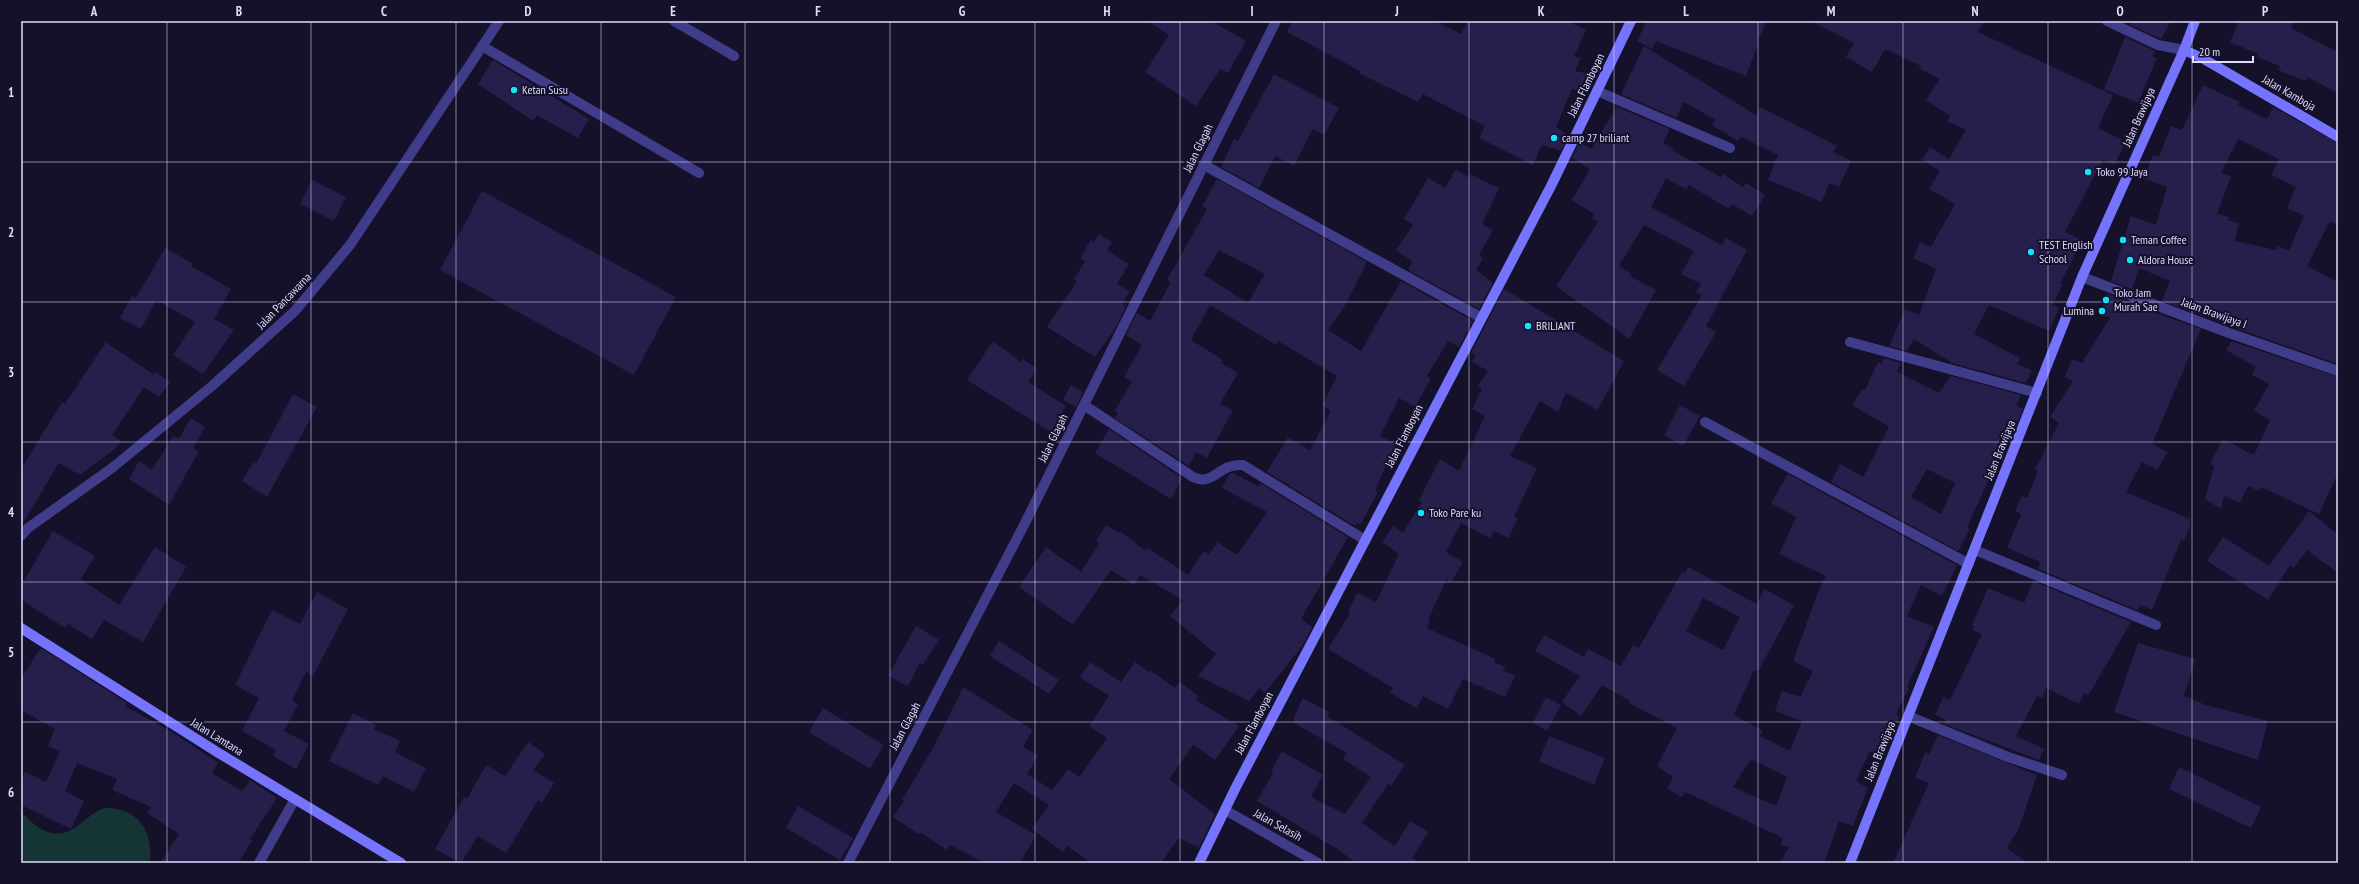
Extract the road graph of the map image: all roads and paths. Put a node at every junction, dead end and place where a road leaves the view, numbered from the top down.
1 (499, 21) edge
2 (674, 21) edge
3 (1276, 21) edge
4 (1631, 21) edge
5 (2107, 21) edge
6 (2195, 21) edge
7 (482, 46) junction
8 (2184, 50) junction
9 (734, 56) dead end
10 (1597, 91) junction
11 (2338, 137) edge
12 (1730, 148) dead end
13 (1204, 165) junction
14 (699, 173) dead end
15 (2082, 277) junction
16 (1480, 317) junction
17 (1850, 342) dead end
18 (2338, 371) edge
19 (2037, 393) junction
20 (1084, 405) junction
21 (1705, 422) dead end
22 (21, 536) edge
23 (1365, 540) junction
24 (1975, 550) junction
25 (1969, 564) junction
26 (2156, 625) dead end
27 (21, 628) edge
28 (1908, 716) junction
29 (2062, 775) dead end
30 (295, 799) junction
31 (1225, 810) junction
32 (259, 863) edge
33 (402, 863) edge
34 (848, 863) edge
35 (1199, 863) edge
36 (1318, 863) edge
37 (1850, 863) edge

1 - 7 street, Jalan Pancawarna
2 - 9 street
3 - 13 street, Jalan Glagah
4 - 10 street, Jalan Flamboyan
5 - 8 street
6 - 8 street, Jalan Brawijaya
7 - 14 street
7 - 22 street, Jalan Pancawarna
8 - 11 street, Jalan Kamboja
8 - 15 street, Jalan Brawijaya
10 - 12 street
10 - 16 street, Jalan Flamboyan
13 - 16 street
13 - 20 street, Jalan Glagah
15 - 18 street, Jalan Brawijaya I
15 - 19 street, Jalan Brawijaya
16 - 23 street, Jalan Flamboyan
17 - 19 street
19 - 24 street, Jalan Brawijaya
20 - 23 street
20 - 34 street, Jalan Glagah
21 - 25 street
23 - 31 street, Jalan Flamboyan
24 - 25 street, Jalan Brawijaya
24 - 26 street
25 - 28 street, Jalan Brawijaya
27 - 30 street, Jalan Lamtana
28 - 29 street
28 - 37 street, Jalan Brawijaya
30 - 32 street
30 - 33 street, Jalan Lamtana
31 - 35 street, Jalan Flamboyan
31 - 36 street, Jalan Selasih

